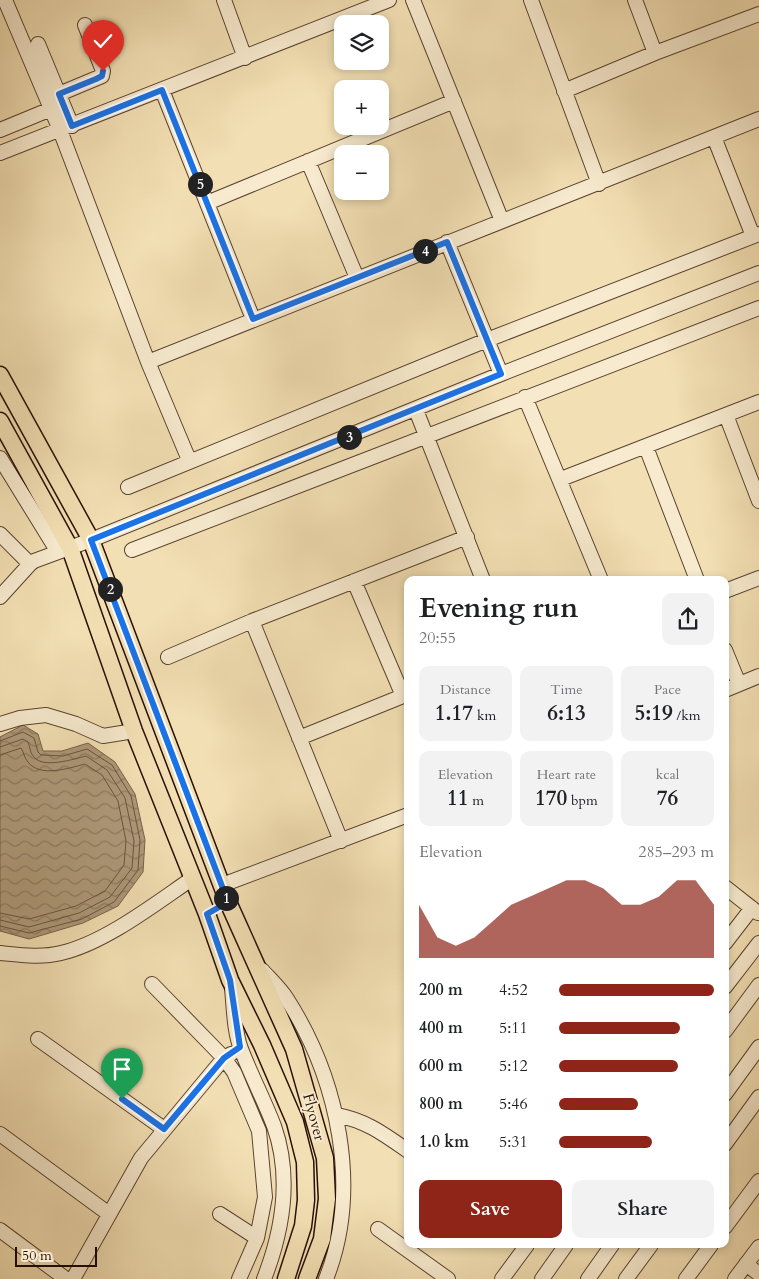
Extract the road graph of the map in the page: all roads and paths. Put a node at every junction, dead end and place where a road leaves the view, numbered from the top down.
1 (6, 0) edge
2 (224, 0) edge
3 (389, 0) edge
4 (413, 0) edge
5 (531, 0) edge
6 (635, 0) edge
7 (759, 14) edge
8 (85, 25) dead end
9 (38, 44) dead end
10 (655, 53) junction
11 (246, 58) junction
12 (162, 90) junction
13 (564, 91) junction
14 (59, 94) junction
15 (454, 101) junction
16 (51, 109) junction
17 (759, 119) edge
18 (66, 128) junction
19 (0, 130) edge
20 (714, 137) junction
21 (0, 153) edge
22 (308, 161) junction
23 (599, 184) junction
24 (207, 203) junction
25 (502, 221) junction
26 (756, 235) edge
27 (447, 242) junction
28 (759, 273) edge
29 (357, 278) junction
30 (759, 308) edge
31 (253, 319) junction
32 (488, 340) junction
33 (148, 362) junction
34 (501, 374) junction
35 (0, 375) edge
36 (526, 398) junction
37 (759, 402) edge
38 (416, 410) junction
39 (726, 415) junction
40 (0, 421) edge
41 (427, 438) junction
42 (646, 446) junction
43 (0, 458) edge
44 (189, 460) junction
45 (561, 479) junction
46 (128, 487) dead end
47 (759, 502) edge
48 (0, 534) edge
49 (467, 537) junction
50 (91, 540) junction
51 (64, 550) junction
52 (132, 550) dead end
53 (30, 564) junction
54 (482, 576) edge
55 (599, 576) edge
56 (695, 576) edge
57 (759, 578) edge
58 (354, 581) junction
59 (729, 589) edge
60 (2, 591) edge
61 (252, 621) junction
62 (168, 657) dead end
63 (729, 660) edge
64 (759, 676) edge
65 (739, 684) junction
66 (729, 688) edge
67 (404, 693) edge
68 (404, 695) edge
69 (0, 724) edge
70 (134, 731) junction
71 (299, 738) junction
72 (404, 817) edge
73 (341, 841) junction
74 (193, 878) junction
75 (222, 886) junction
76 (729, 890) edge
77 (228, 902) junction
78 (756, 911) edge
79 (207, 914) junction
80 (729, 939) edge
81 (759, 943) edge
82 (0, 953) edge
83 (255, 962) junction
84 (230, 980) junction
85 (729, 982) edge
86 (152, 984) dead end
87 (759, 984) edge
88 (729, 1025) edge
89 (38, 1039) dead end
90 (240, 1047) junction
91 (759, 1047) edge
92 (224, 1058) junction
93 (729, 1088) edge
94 (759, 1097) edge
95 (336, 1115) junction
96 (164, 1129) junction
97 (0, 1134) edge
98 (729, 1138) edge
99 (404, 1148) edge
100 (759, 1181) edge
101 (109, 1214) junction
102 (220, 1214) dead end
103 (729, 1222) edge
104 (378, 1229) dead end
105 (0, 1230) edge
106 (257, 1238) junction
107 (759, 1247) edge
108 (404, 1248) edge
109 (405, 1248) edge
110 (525, 1248) edge
111 (564, 1248) edge
112 (610, 1248) edge
113 (649, 1248) edge
114 (709, 1248) edge
115 (746, 1264) junction
116 (759, 1274) edge
117 (66, 1279) edge
118 (73, 1279) edge
119 (240, 1279) edge
120 (264, 1279) edge
121 (286, 1279) edge
122 (307, 1279) edge
123 (326, 1279) edge
124 (448, 1279) edge
125 (502, 1279) edge
126 (542, 1279) edge
127 (588, 1279) edge
128 (626, 1279) edge
129 (686, 1279) edge
130 (735, 1279) edge

1 - 16 street
2 - 11 street
3 - 11 street
4 - 15 street
5 - 13 street
6 - 10 street
7 - 10 street
8 - 14 street
9 - 14 street
10 - 13 street
11 - 12 street
12 - 18 street
12 - 24 street
13 - 23 street
14 - 18 street
15 - 22 street
15 - 25 street
16 - 18 street
16 - 19 street
17 - 20 street
18 - 21 street
18 - 33 street
20 - 23 street
20 - 26 street
22 - 24 street
22 - 29 street
23 - 25 street
24 - 31 street
25 - 27 street
26 - 32 street
27 - 29 street
27 - 32 street
28 - 34 street
29 - 31 street
30 - 36 street
31 - 33 street
32 - 34 street
32 - 44 street
33 - 44 street
34 - 38 street
35 - 50 main road, Flyover
36 - 41 street
36 - 45 street
37 - 39 street
38 - 41 street
38 - 50 street
39 - 42 street
39 - 47 street
40 - 51 main road, Flyover
41 - 49 street
41 - 52 street
42 - 45 street
42 - 56 street
43 - 51 street
44 - 46 street
45 - 55 street
48 - 53 street
49 - 54 street
49 - 58 street
50 - 51 street
50 - 75 main road, Flyover
51 - 53 street
51 - 70 main road, Flyover
53 - 60 street
57 - 59 street
58 - 61 street
58 - 67 street
61 - 62 street
61 - 71 street
63 - 65 street
64 - 65 street
65 - 66 street
68 - 71 street
69 - 70 street
70 - 74 main road, Flyover
71 - 73 street
72 - 73 street
73 - 75 street
74 - 79 main road, Flyover
74 - 82 street
75 - 77 main road, Flyover
76 - 78 street
77 - 79 main road
77 - 83 main road, Flyover
78 - 80 street
79 - 84 main road, Flyover
81 - 85 street
83 - 95 street
83 - 122 main road, Flyover
84 - 90 street
84 - 121 main road, Flyover
86 - 92 street
87 - 88 street
89 - 96 street
90 - 92 street
90 - 120 street
91 - 93 street
92 - 96 street
92 - 106 street
94 - 98 street
95 - 99 street
95 - 123 street
96 - 101 street
97 - 101 street
100 - 103 street
101 - 118 street
102 - 106 street
104 - 108 street
105 - 117 street
106 - 119 street
107 - 115 street
109 - 124 street
110 - 125 street
111 - 126 street
112 - 127 street
113 - 128 street
114 - 129 street
115 - 116 street
115 - 130 street

